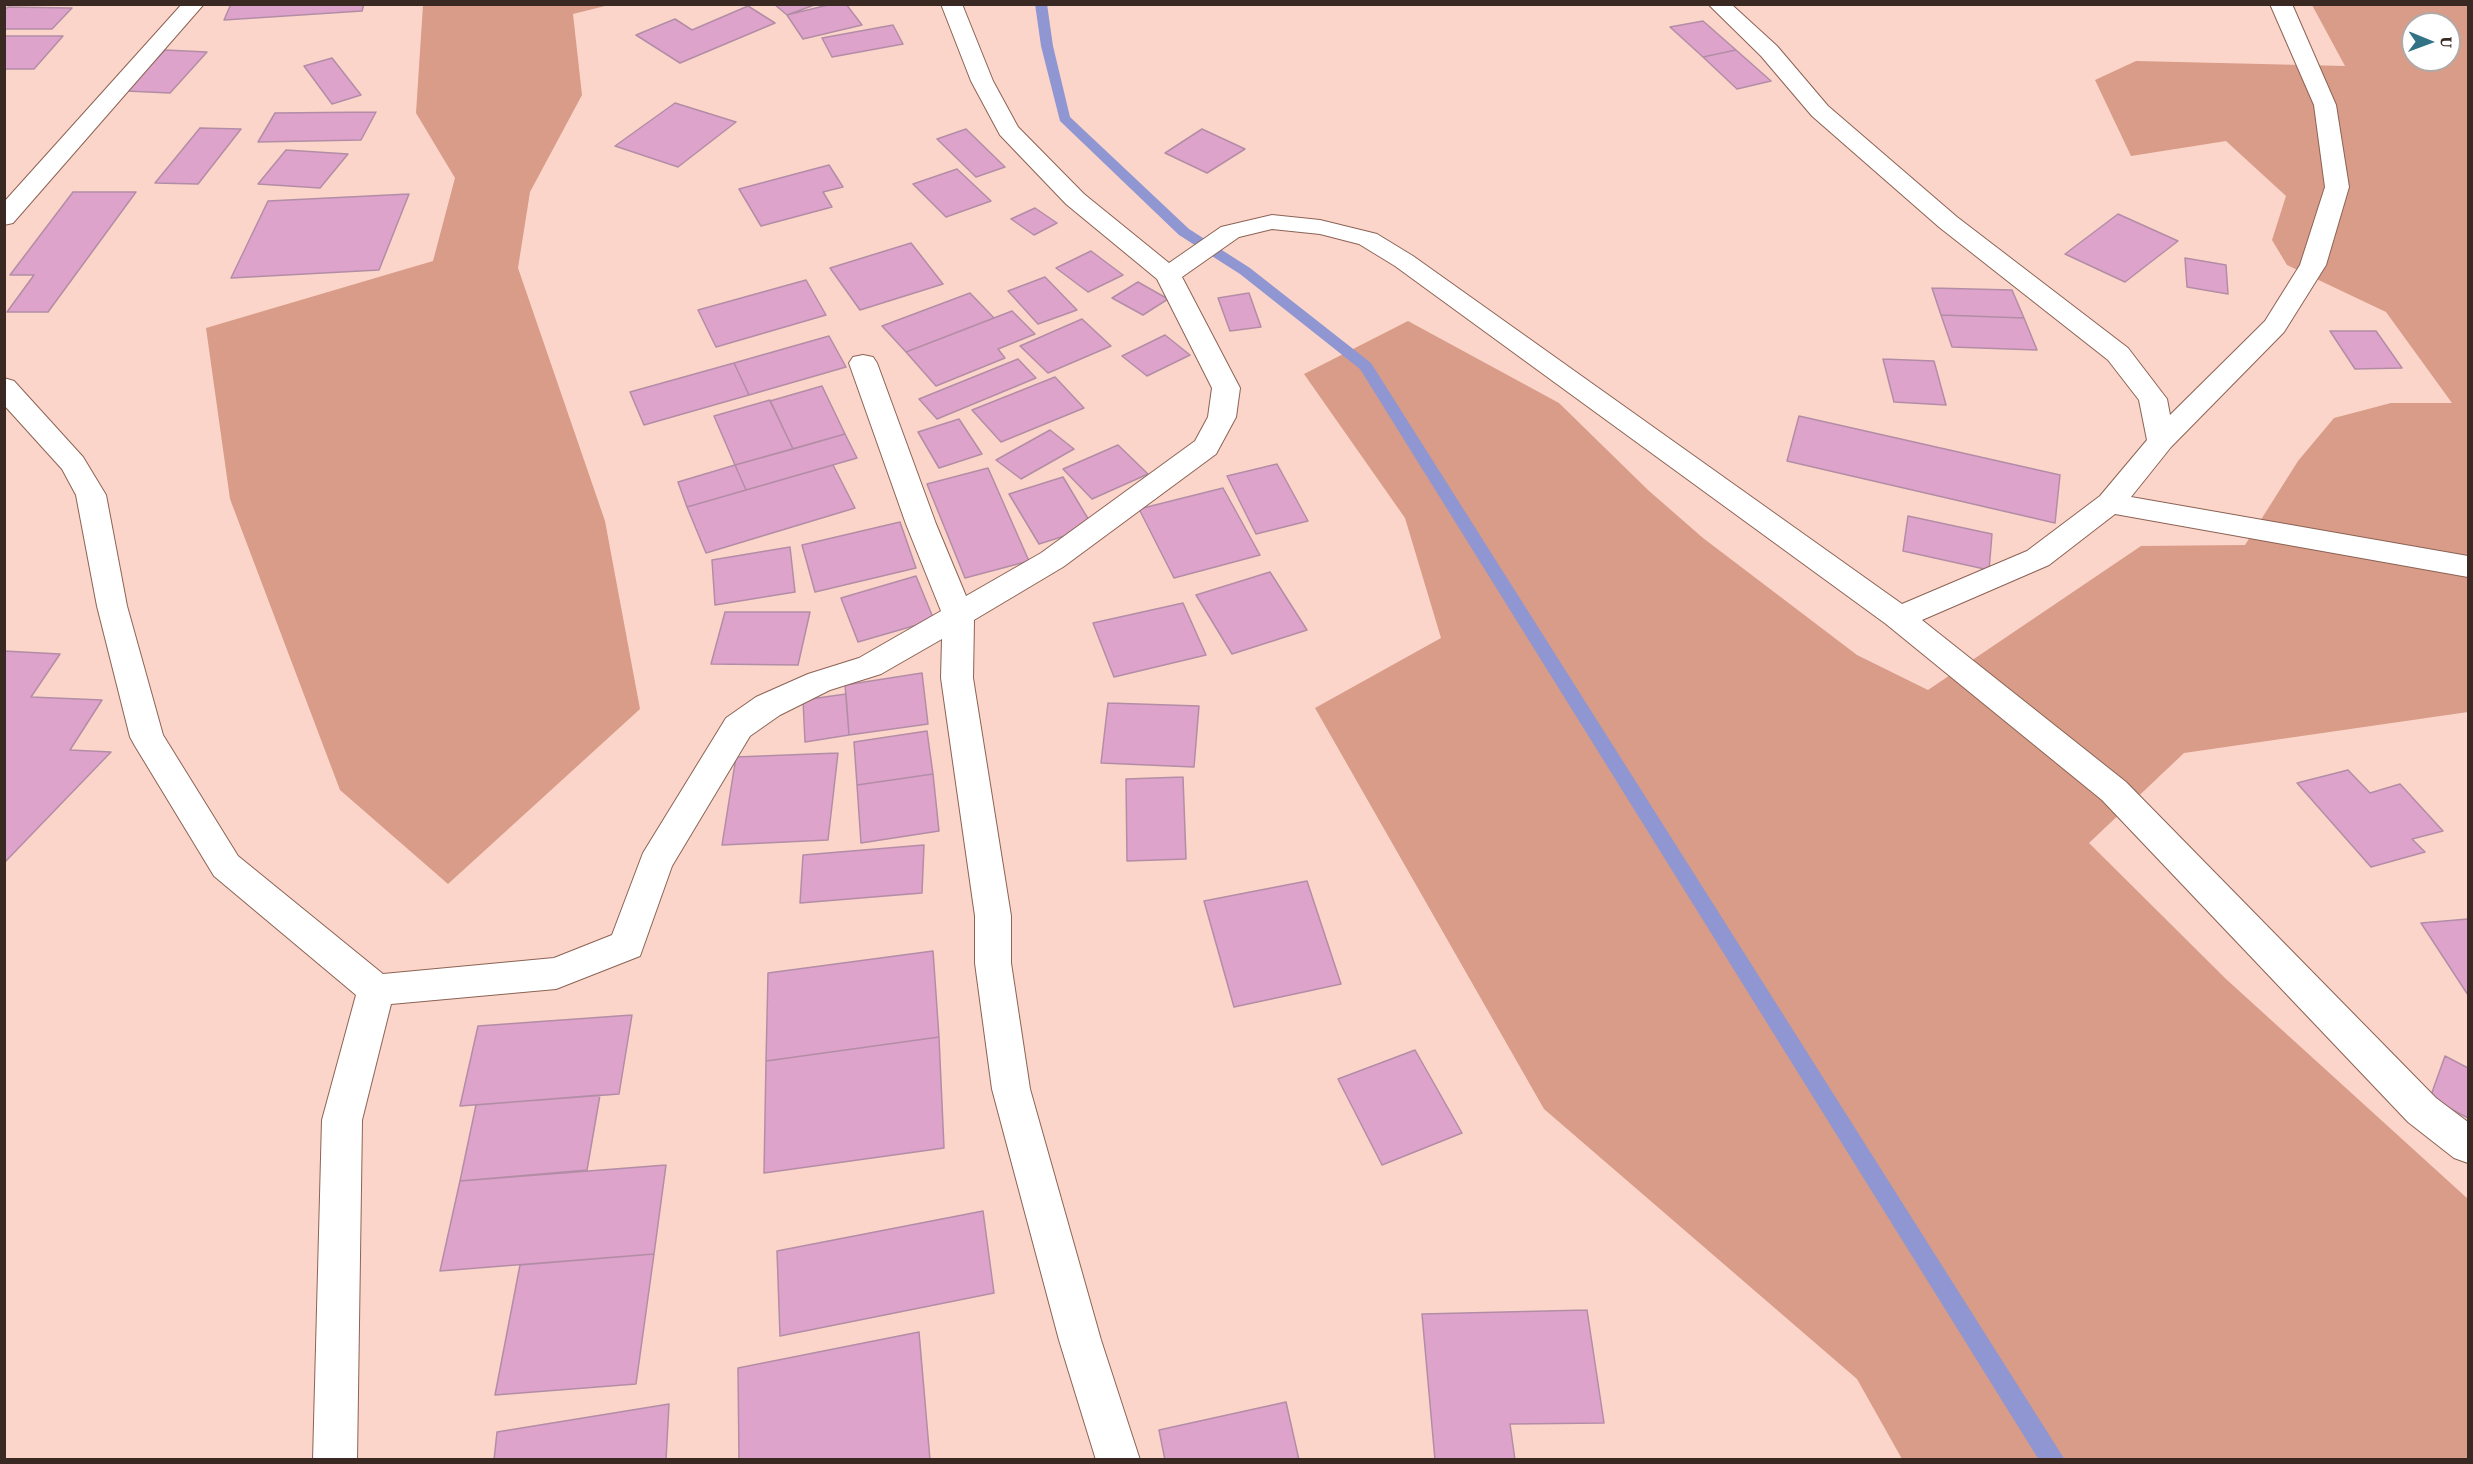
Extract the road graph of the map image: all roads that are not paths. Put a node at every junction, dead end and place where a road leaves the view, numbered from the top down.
1 (194, 4) edge
2 (951, 4) edge
3 (1718, 4) edge
4 (2281, 4) edge
5 (15, 195) edge
6 (4, 218) edge
7 (1179, 268) junction
8 (863, 363) dead end
9 (4, 387) edge
10 (2161, 441) junction
11 (2110, 503) junction
12 (2469, 567) edge
13 (958, 615) junction
14 (1897, 616) junction
15 (376, 990) junction
16 (2469, 1145) edge
17 (335, 1460) edge
18 (1119, 1460) edge

1 - 5 street
2 - 7 street
3 - 10 street
4 - 10 street
5 - 6 street
7 - 13 street
7 - 14 street
8 - 13 street
9 - 15 street
10 - 11 street
11 - 12 street
11 - 14 street
13 - 15 street
13 - 18 street
14 - 16 street
15 - 17 street

